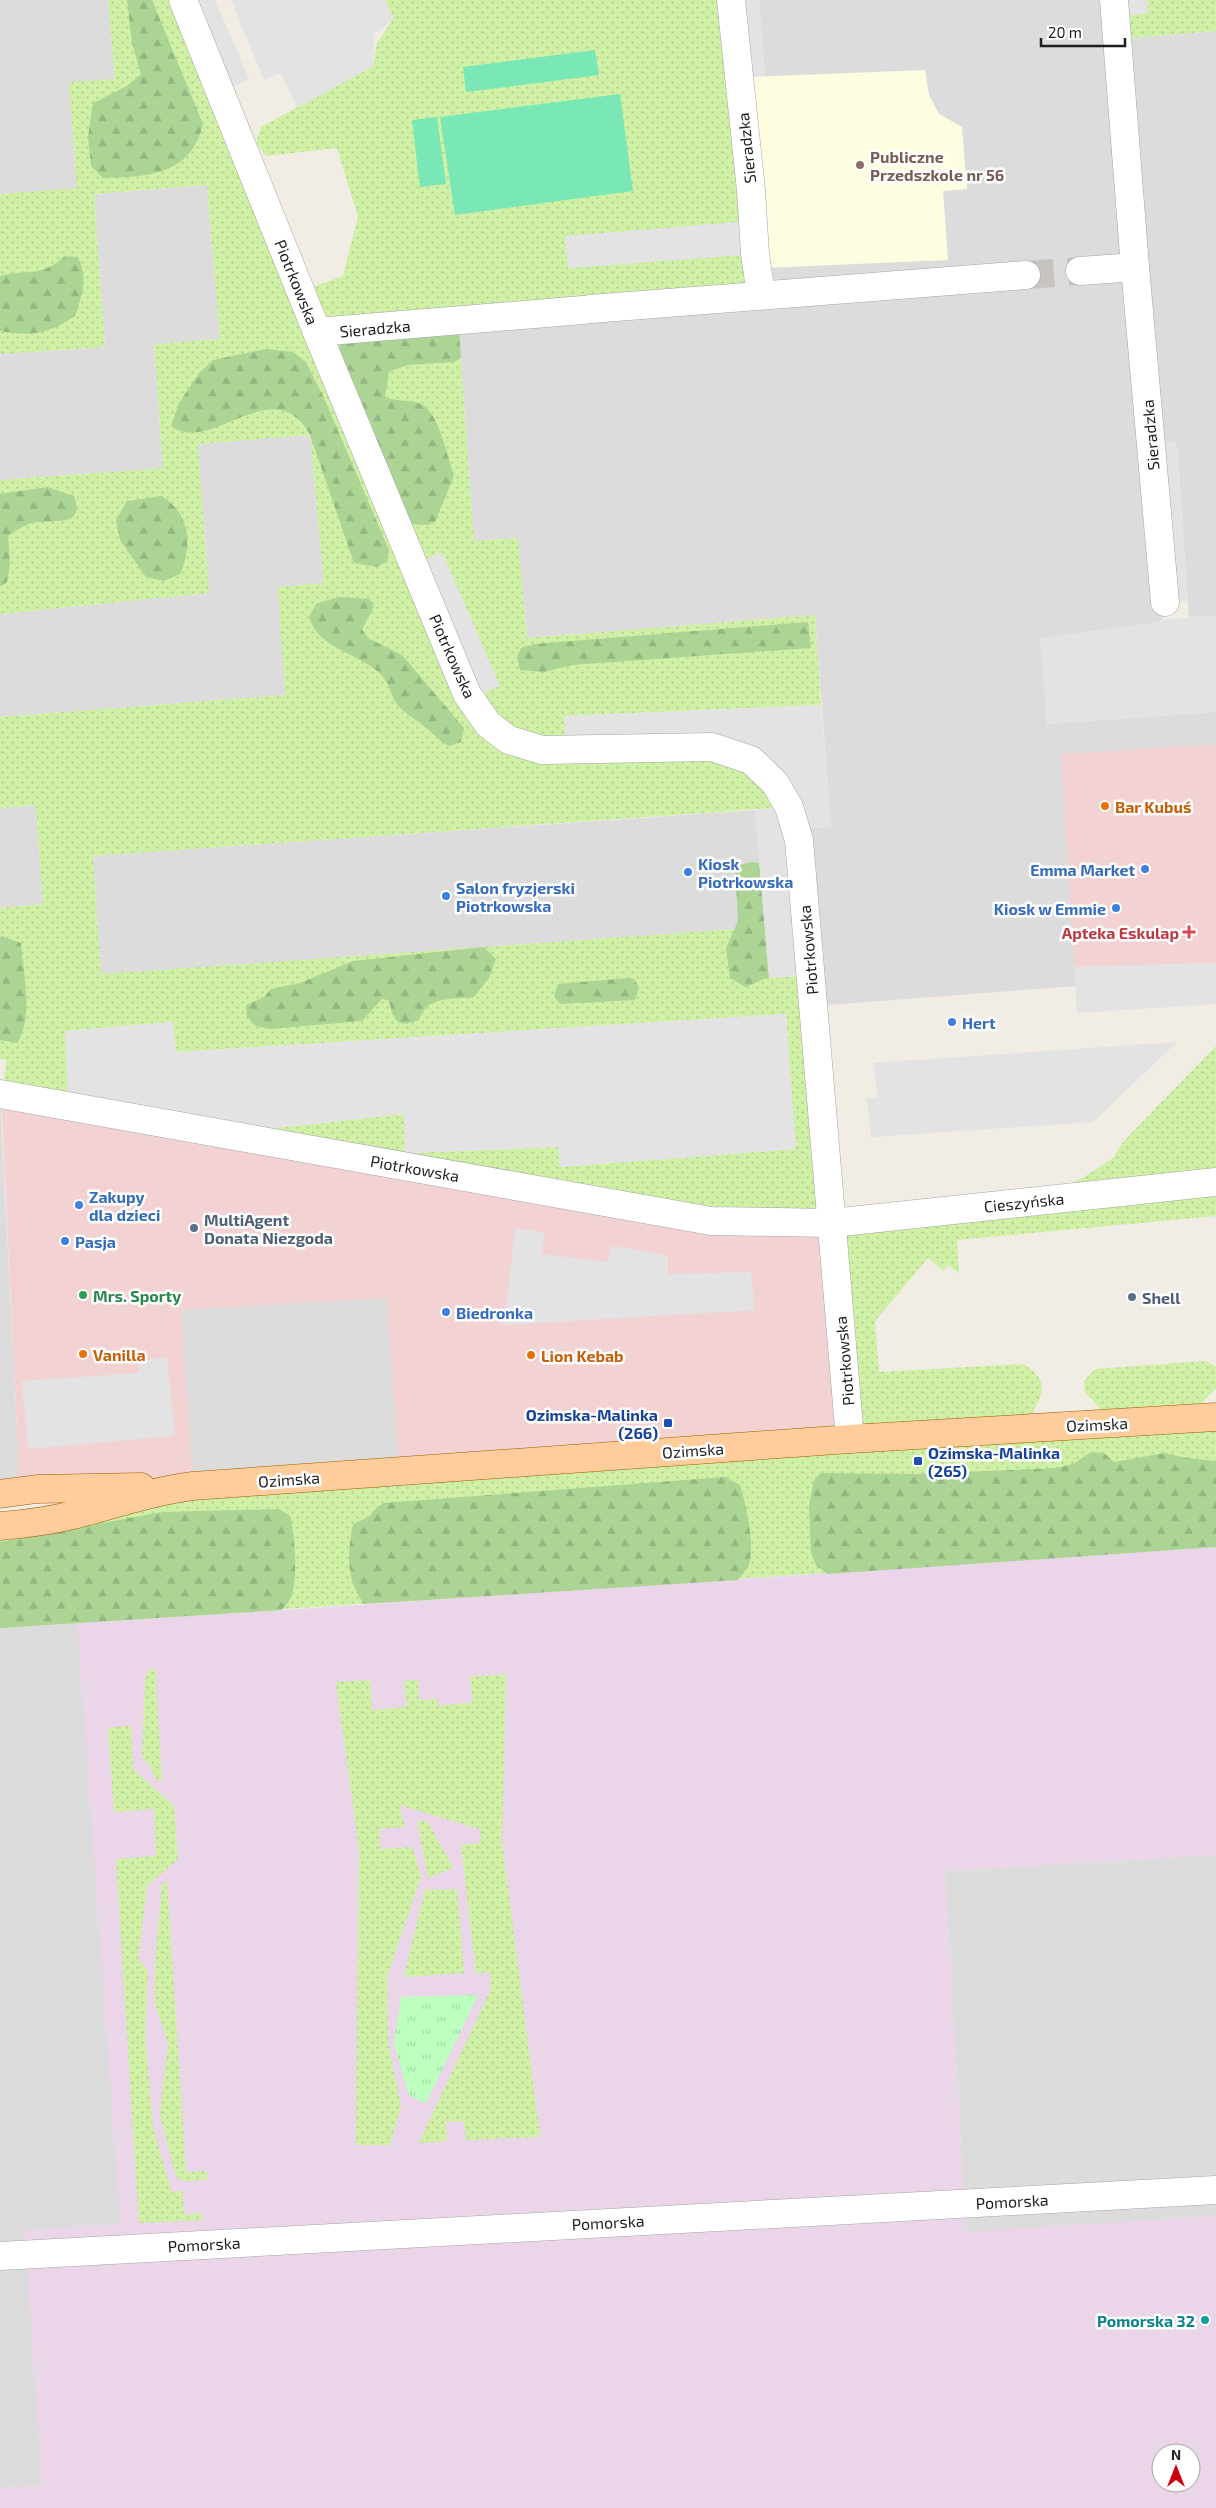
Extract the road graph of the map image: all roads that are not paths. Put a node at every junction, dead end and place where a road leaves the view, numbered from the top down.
1 (183, 0) edge
2 (731, 0) edge
3 (1114, 0) edge
4 (1135, 267) junction
5 (1080, 271) tunnel mouth
6 (1026, 275) tunnel mouth
7 (761, 295) junction
8 (317, 332) junction
9 (1166, 602) dead end
10 (0, 1094) edge
11 (1216, 1182) edge
12 (832, 1223) junction
13 (1216, 1417) edge
14 (850, 1439) junction
15 (170, 1489) junction
16 (0, 1494) edge
17 (0, 1526) edge
18 (1216, 2190) edge
19 (0, 2256) edge

1 - 8 street, Piotrkowska
2 - 7 street, Sieradzka
3 - 4 street, Sieradzka
4 - 5 street
4 - 9 street, Sieradzka
6 - 7 street, Sieradzka
7 - 8 street, Sieradzka
8 - 12 street, Piotrkowska
10 - 12 street, Piotrkowska
11 - 12 street, Cieszyńska
12 - 14 street, Piotrkowska
13 - 14 main road, Ozimska
14 - 15 main road, Ozimska
15 - 16 main road, Ozimska
15 - 17 main road, Ozimska
18 - 19 street, Pomorska

